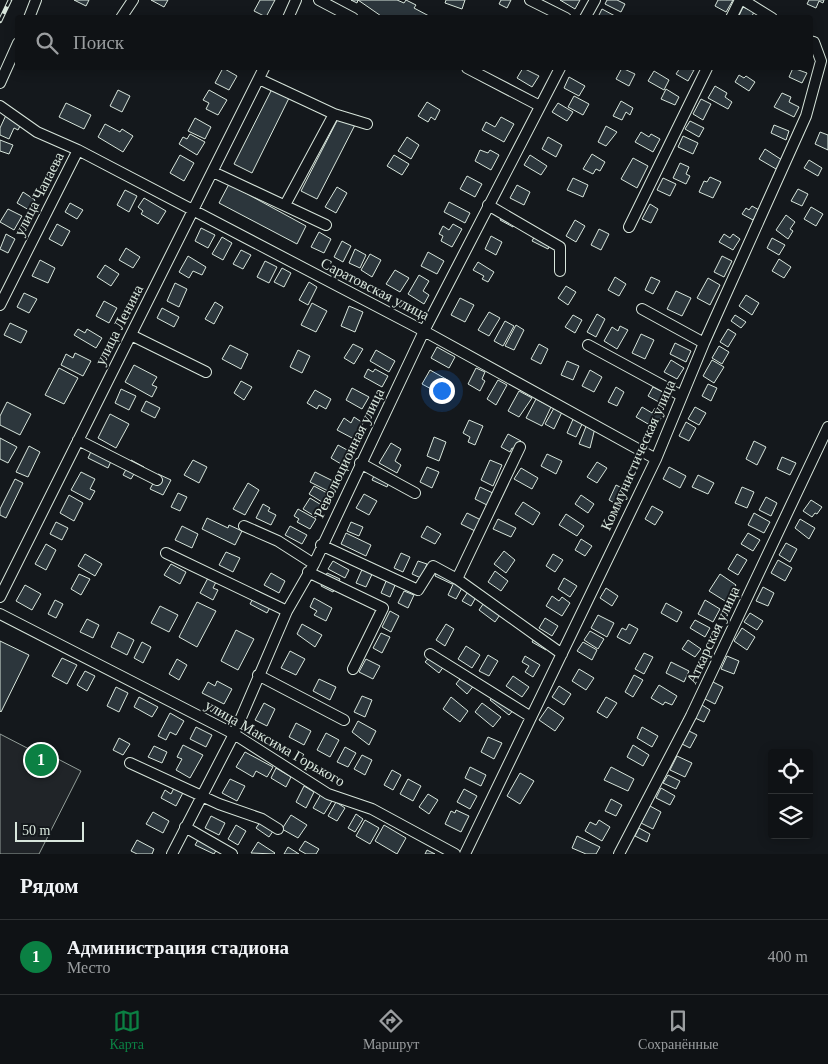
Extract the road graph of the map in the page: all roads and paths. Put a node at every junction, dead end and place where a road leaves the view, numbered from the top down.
1 (36, 0) edge
2 (133, 0) edge
3 (296, 0) edge
4 (319, 0) edge
5 (530, 0) edge
6 (595, 0) edge
7 (741, 0) edge
8 (30, 15) edge
9 (123, 15) edge
10 (289, 15) edge
11 (346, 15) edge
12 (560, 15) edge
13 (587, 15) edge
14 (733, 15) edge
15 (767, 15) edge
16 (813, 42) edge
17 (15, 50) edge
18 (263, 70) edge
19 (471, 70) edge
20 (559, 70) edge
21 (706, 70) edge
22 (259, 80) junction
23 (0, 83) edge
24 (0, 106) edge
25 (540, 106) junction
26 (334, 114) junction
27 (367, 124) dead end
28 (78, 150) junction
29 (213, 172) junction
30 (284, 205) junction
31 (488, 205) junction
32 (193, 212) junction
33 (326, 225) dead end
34 (628, 227) dead end
35 (560, 271) dead end
36 (0, 304) edge
37 (642, 309) dead end
38 (424, 332) junction
39 (130, 335) junction
40 (704, 343) junction
41 (588, 345) dead end
42 (206, 372) dead end
43 (682, 396) junction
44 (828, 427) edge
45 (78, 440) junction
46 (520, 447) dead end
47 (656, 459) junction
48 (360, 463) junction
49 (157, 480) dead end
50 (415, 493) dead end
51 (244, 526) dead end
52 (321, 545) junction
53 (166, 553) dead end
54 (311, 568) junction
55 (457, 579) junction
56 (0, 597) edge
57 (287, 611) junction
58 (0, 614) edge
59 (430, 654) dead end
60 (562, 654) junction
61 (353, 669) dead end
62 (258, 675) junction
63 (531, 717) junction
64 (344, 720) dead end
65 (234, 734) junction
66 (130, 763) dead end
67 (201, 795) junction
68 (185, 828) junction
69 (278, 829) dead end
70 (172, 854) edge
71 (232, 854) edge
72 (456, 854) edge
73 (464, 854) edge
74 (619, 854) edge

1 - 8 street
2 - 9 street
3 - 10 street
4 - 11 street
5 - 12 street
6 - 13 street
7 - 14 street
7 - 15 street
16 - 40 street, Коммунистическая улица
17 - 23 street
18 - 22 street, улица Ленина
19 - 25 street
20 - 25 street, Революционная улица
21 - 34 street
22 - 26 street
22 - 29 street, улица Ленина
24 - 28 street, улица Чапаева
25 - 31 street, Революционная улица
26 - 27 street
26 - 30 street
28 - 32 street, Саратовская улица
28 - 36 street, улица Чапаева
29 - 30 street
29 - 32 street, улица Ленина
30 - 33 street
31 - 35 street
31 - 38 street, Революционная улица
32 - 38 street, Саратовская улица
32 - 39 street, улица Ленина
37 - 40 street
38 - 47 street, Саратовская улица
38 - 48 street, Революционная улица
39 - 42 street
39 - 45 street, улица Ленина
40 - 43 street, Коммунистическая улица
41 - 43 street
43 - 47 street, Коммунистическая улица
44 - 74 street, Аткарская улица
45 - 49 street
45 - 56 street, улица Ленина
46 - 55 street
47 - 60 street, Коммунистическая улица
48 - 50 street
48 - 52 street, Революционная улица
51 - 54 street
52 - 54 street, Революционная улица
52 - 55 street
53 - 57 street
54 - 57 street, Революционная улица
54 - 61 street
55 - 60 street
57 - 62 street, Революционная улица
58 - 65 street, улица Максима Горького
59 - 63 street
60 - 63 street, Коммунистическая улица
62 - 64 street
62 - 65 street, Революционная улица
63 - 73 street, Коммунистическая улица
65 - 67 street, Революционная улица
65 - 72 street, улица Максима Горького
66 - 67 street
67 - 68 street, Революционная улица
67 - 69 street
68 - 70 street, Революционная улица
68 - 71 street

